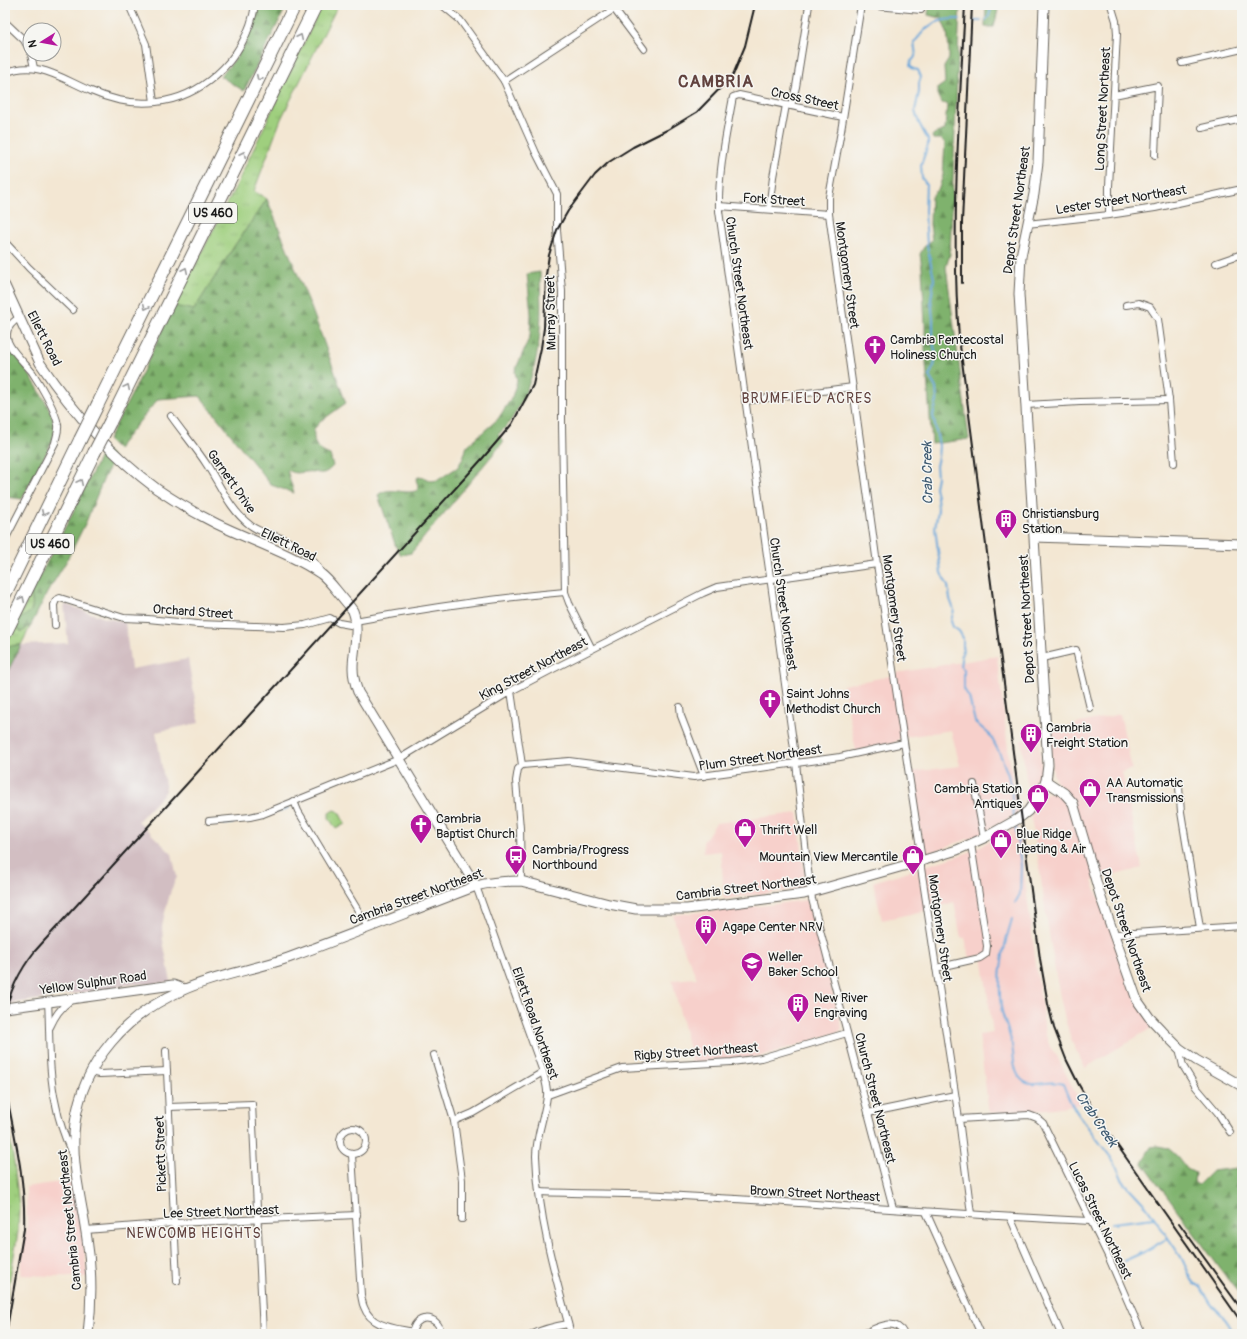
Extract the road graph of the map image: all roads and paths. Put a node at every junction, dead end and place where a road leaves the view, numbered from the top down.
1 (129, 5) edge
2 (255, 5) edge
3 (295, 5) edge
4 (316, 5) edge
5 (442, 5) edge
6 (809, 5) edge
7 (861, 5) edge
8 (866, 5) edge
9 (1044, 5) edge
10 (1111, 5) edge
11 (612, 7) edge
12 (921, 10) dead end
13 (5, 22) edge
14 (22, 38) edge
15 (644, 49) dead end
16 (1242, 49) edge
17 (33, 62) edge
18 (1182, 63) dead end
19 (34, 68) junction
20 (5, 73) edge
21 (504, 81) junction
22 (1114, 94) junction
23 (739, 95) joint
24 (154, 102) junction
25 (789, 106) junction
26 (843, 117) junction
27 (1242, 120) edge
28 (1202, 128) dead end
29 (1155, 155) dead end
30 (1242, 189) edge
31 (719, 206) junction
32 (769, 209) junction
33 (829, 214) junction
34 (1109, 215) junction
35 (1027, 224) junction
36 (5, 242) edge
37 (1242, 254) edge
38 (1216, 262) dead end
39 (5, 286) edge
40 (1126, 305) dead end
41 (72, 310) dead end
42 (20, 317) junction
43 (853, 387) junction
44 (1169, 400) junction
45 (745, 401) junction
46 (1026, 405) junction
47 (171, 416) dead end
48 (1174, 463) dead end
49 (8, 526) edge
50 (1035, 538) junction
51 (5, 540) edge
52 (1242, 544) edge
53 (877, 564) junction
54 (322, 575) junction
55 (770, 580) junction
56 (565, 592) junction
57 (5, 594) edge
58 (356, 623) junction
59 (55, 625) dead end
60 (5, 634) edge
61 (592, 649) junction
62 (1042, 658) junction
63 (511, 692) junction
64 (680, 707) dead end
65 (1090, 708) dead end
66 (904, 743) junction
67 (399, 759) junction
68 (796, 763) junction
69 (522, 765) junction
70 (704, 776) junction
71 (1046, 781) junction
72 (974, 784) dead end
73 (1179, 787) dead end
74 (294, 802) junction
75 (209, 820) dead end
76 (984, 838) junction
77 (971, 844) junction
78 (921, 861) junction
79 (521, 882) junction
80 (476, 886) junction
81 (812, 893) junction
82 (1242, 926) edge
83 (368, 927) junction
84 (1200, 928) junction
85 (1114, 936) junction
86 (936, 968) junction
87 (184, 989) junction
88 (75, 998) junction
89 (48, 1001) junction
90 (5, 1008) edge
91 (49, 1029) junction
92 (848, 1033) junction
93 (1179, 1048) junction
94 (166, 1051) dead end
95 (434, 1055) dead end
96 (168, 1071) junction
97 (91, 1072) junction
98 (543, 1072) junction
99 (1242, 1086) edge
100 (548, 1095) junction
101 (955, 1095) junction
102 (169, 1107) junction
103 (868, 1113) junction
104 (959, 1119) junction
105 (454, 1122) junction
106 (1230, 1132) dead end
107 (352, 1155) junction
108 (74, 1158) junction
109 (539, 1192) junction
110 (893, 1208) junction
111 (926, 1212) junction
112 (971, 1214) junction
113 (357, 1215) junction
114 (1010, 1217) junction
115 (462, 1219) dead end
116 (257, 1220) junction
117 (1090, 1221) junction
118 (174, 1223) junction
119 (86, 1230) junction
120 (176, 1281) dead end
121 (568, 1324) junction
122 (413, 1333) edge
123 (88, 1334) edge
124 (263, 1334) edge
125 (441, 1334) edge
126 (534, 1334) edge
127 (571, 1334) edge
128 (863, 1334) edge
129 (904, 1334) edge
130 (981, 1334) edge
131 (1061, 1334) edge
132 (1142, 1334) edge

1 - 24 street
2 - 24 street
3 -> 57 highway, US 460, bridge
60 -> 4 highway, US 460, bridge
5 - 21 street, Murray Street
6 - 25 street
7 - 26 street, Montgomery Street
8 - 12 street
9 - 35 main road, Depot Street Northeast
10 - 22 street, Long Street Northeast
11 - 15 street
11 - 21 street
13 - 14 street
16 - 18 street
17 - 19 street
19 - 20 street
19 - 24 street
21 - 56 street, Murray Street
22 - 29 street
22 - 34 street, Long Street Northeast
23 - 25 street, Cross Street
23 - 31 street, Church Street Northeast
25 - 26 street, Cross Street
25 - 32 street
26 - 33 street, Montgomery Street
27 - 28 street
30 - 34 street, Lester Street Northeast
31 - 32 street, Fork Street
31 - 45 street, Church Street Northeast
32 - 33 street, Fork Street
33 - 43 street, Montgomery Street
34 - 35 street, Lester Street Northeast
35 - 46 main road, Depot Street Northeast
36 - 41 street
37 - 38 street
39 - 42 main road, Ellett Road
40 - 44 street
42 - 49 street
42 - 54 main road, Ellett Road
43 - 45 street
43 - 53 street, Montgomery Street
44 - 46 street
44 - 48 street
45 - 55 street, Church Street Northeast
46 - 50 main road, Depot Street Northeast
47 - 54 street, Garnett Drive
49 - 51 street
50 - 52 main road
50 - 62 main road, Depot Street Northeast
53 - 55 street, King Street Northeast
53 - 66 street, Montgomery Street
54 - 58 main road, Ellett Road
55 - 61 street, King Street Northeast
55 - 68 street, Church Street Northeast
56 - 58 street, Orchard Street
56 - 61 street, Murray Street
58 - 59 street, Orchard Street
58 - 67 main road, Ellett Road
61 - 63 street, King Street Northeast
62 - 65 street
62 - 71 main road, Depot Street Northeast
63 - 67 street, King Street Northeast
63 - 69 street
64 - 70 street
66 - 68 street, Plum Street Northeast
66 - 78 street, Montgomery Street
67 - 74 street, King Street Northeast
67 - 80 main road, Ellett Road
68 - 70 street, Plum Street Northeast
68 - 81 street, Church Street Northeast
69 - 70 street, Plum Street Northeast
69 - 79 street
71 - 76 main road, Cambria Street Northeast
71 - 85 main road, Depot Street Northeast
72 - 76 street
73 - 84 street
74 - 75 street, King Street Northeast
74 - 83 street
76 - 77 main road, Cambria Street Northeast
77 - 78 main road, Cambria Street Northeast
77 - 86 street
78 - 81 main road, Cambria Street Northeast
78 - 86 street, Montgomery Street
79 - 80 main road, Cambria Street Northeast
79 - 81 main road, Cambria Street Northeast
80 - 83 main road, Cambria Street Northeast
80 - 98 street, Ellett Road Northeast
81 - 92 street, Church Street Northeast
82 - 84 street
83 - 87 main road, Cambria Street Northeast
84 - 85 street
85 - 93 main road, Depot Street Northeast
86 - 101 street, Montgomery Street
87 - 88 main road, Yellow Sulphur Road
87 - 97 main road, Cambria Street Northeast
88 - 89 main road, Yellow Sulphur Road
88 - 91 street
89 - 90 main road, Yellow Sulphur Road
89 - 91 street
91 - 108 street
92 - 100 street, Rigby Street Northeast
92 - 103 street, Church Street Northeast
93 - 99 main road, Depot Street Northeast
93 - 106 street
94 - 96 street, Pickett Street
95 - 105 street
96 - 97 street
96 - 102 street, Pickett Street
97 - 108 main road, Cambria Street Northeast
98 - 100 street, Ellett Road Northeast
98 - 105 street
100 - 109 street, Ellett Road Northeast
101 - 103 street
101 - 104 street, Montgomery Street
102 - 116 street
102 - 118 street, Pickett Street
103 - 110 street, Church Street Northeast
104 - 112 street, Montgomery Street
104 - 117 street, Lucas Street Northeast
105 - 115 street
107 - 107 street
107 - 113 street
108 - 119 main road, Cambria Street Northeast
109 - 110 street, Brown Street Northeast
109 - 121 street, Ellett Road Northeast
110 - 111 street, Brown Street Northeast
111 - 112 street, Brown Street Northeast
111 - 130 street
112 - 114 street, Brown Street Northeast
113 - 116 street, Lee Street Northeast
113 - 122 street
114 - 117 street, Brown Street Northeast
114 - 131 street
116 - 118 street, Lee Street Northeast
116 - 124 street
117 - 132 street, Lucas Street Northeast
118 - 119 street, Lee Street Northeast
118 - 120 street, Pickett Street
119 - 123 main road, Cambria Street Northeast
121 - 126 street
121 - 127 street, Ellett Road Northeast
122 - 125 street
128 - 129 street

